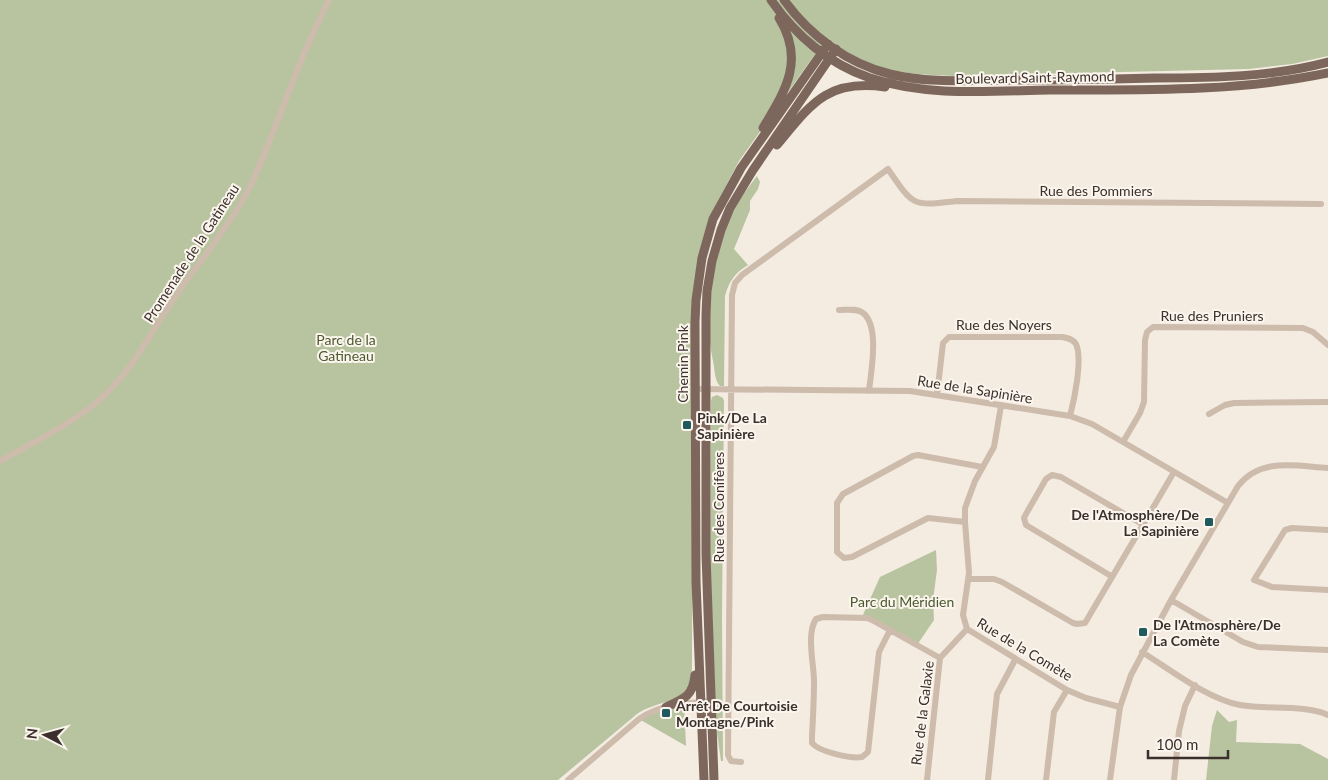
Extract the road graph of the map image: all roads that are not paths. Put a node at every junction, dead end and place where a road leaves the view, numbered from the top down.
1 (329, 0) edge
2 (770, 0) edge
3 (784, 0) edge
4 (832, 47) junction
5 (826, 55) junction
6 (1328, 62) edge
7 (1328, 73) edge
8 (927, 90) junction
9 (741, 168) junction
10 (888, 169) joint
11 (753, 170) junction
12 (1321, 204) dead end
13 (839, 310) dead end
14 (1328, 345) edge
15 (731, 388) junction
16 (696, 389) junction
17 (706, 389) junction
18 (869, 391) junction
19 (937, 395) junction
20 (1328, 402) edge
21 (1001, 406) junction
22 (1209, 414) dead end
23 (1070, 416) junction
24 (1123, 442) junction
25 (0, 461) edge
26 (982, 466) junction
27 (1328, 468) edge
28 (1174, 472) junction
29 (1228, 503) junction
30 (965, 522) junction
31 (1142, 524) junction
32 (1328, 530) edge
33 (1111, 576) junction
34 (968, 578) junction
35 (696, 582) junction
36 (1328, 590) edge
37 (1171, 600) junction
38 (967, 629) junction
39 (890, 630) junction
40 (1328, 650) edge
41 (1142, 652) junction
42 (940, 658) junction
43 (1015, 660) junction
44 (1194, 685) junction
45 (1067, 690) junction
46 (710, 701) junction
47 (700, 702) junction
48 (666, 707) junction
49 (1120, 707) junction
50 (1328, 715) edge
51 (741, 762) dead end
52 (568, 780) edge
53 (704, 780) edge
54 (714, 780) edge
55 (927, 780) edge
56 (988, 780) edge
57 (1046, 780) edge
58 (1110, 780) edge
59 (1174, 780) edge

1 - 25 street, Promenade de la Gatineau
2 - 5 main road, Boulevard Saint-Raymond
2 - 9 main road
3 - 4 main road, Boulevard Saint-Raymond
4 - 5 main road, Chemin Pink
4 - 6 main road, Boulevard Saint-Raymond
5 - 8 main road, Boulevard Saint-Raymond
5 - 9 main road, Chemin Pink
5 - 11 main road, Chemin Pink
7 - 8 main road, Boulevard Saint-Raymond
8 - 11 main road
9 - 16 main road, Chemin Pink
10 - 12 street, Rue des Pommiers
10 - 15 street, Rue des Conifères
11 - 17 main road, Chemin Pink
13 - 18 street
14 - 24 street, Rue des Pruniers
15 - 17 street, Rue de la Sapinière
15 - 18 street, Rue de la Sapinière
15 - 51 street, Rue des Conifères
16 - 17 street, Rue de la Sapinière
16 - 35 main road, Chemin Pink
17 - 46 main road, Chemin Pink
18 - 19 street, Rue de la Sapinière
19 - 21 street, Rue de la Sapinière
19 - 23 street, Rue des Noyers
20 - 22 street
21 - 23 street, Rue de la Sapinière
21 - 26 street, Rue de la Comète
23 - 24 street, Rue de la Sapinière
24 - 28 street, Rue de la Sapinière
26 - 30 street, Rue de la Comète
26 - 30 street
27 - 29 street
28 - 29 street, Rue de la Sapinière
28 - 31 street
29 - 37 street
30 - 34 street, Rue de la Comète
31 - 33 street
31 - 33 street
32 - 36 street
33 - 34 street
34 - 38 street, Rue de la Comète
35 - 47 main road, Chemin Pink
35 - 48 main road
37 - 40 street
37 - 41 street
38 - 42 street, Rue de la Galaxie
38 - 43 street, Rue de la Comète
39 - 39 street
39 - 42 street
41 - 44 street
41 - 49 street
42 - 55 street, Rue de la Galaxie
43 - 45 street, Rue de la Comète
43 - 56 street
44 - 50 street
44 - 59 street
45 - 49 street, Rue de la Comète
45 - 57 street
46 - 47 street
46 - 54 main road, Chemin Pink
47 - 48 street
47 - 53 main road, Chemin Pink
48 - 52 street
49 - 58 street

